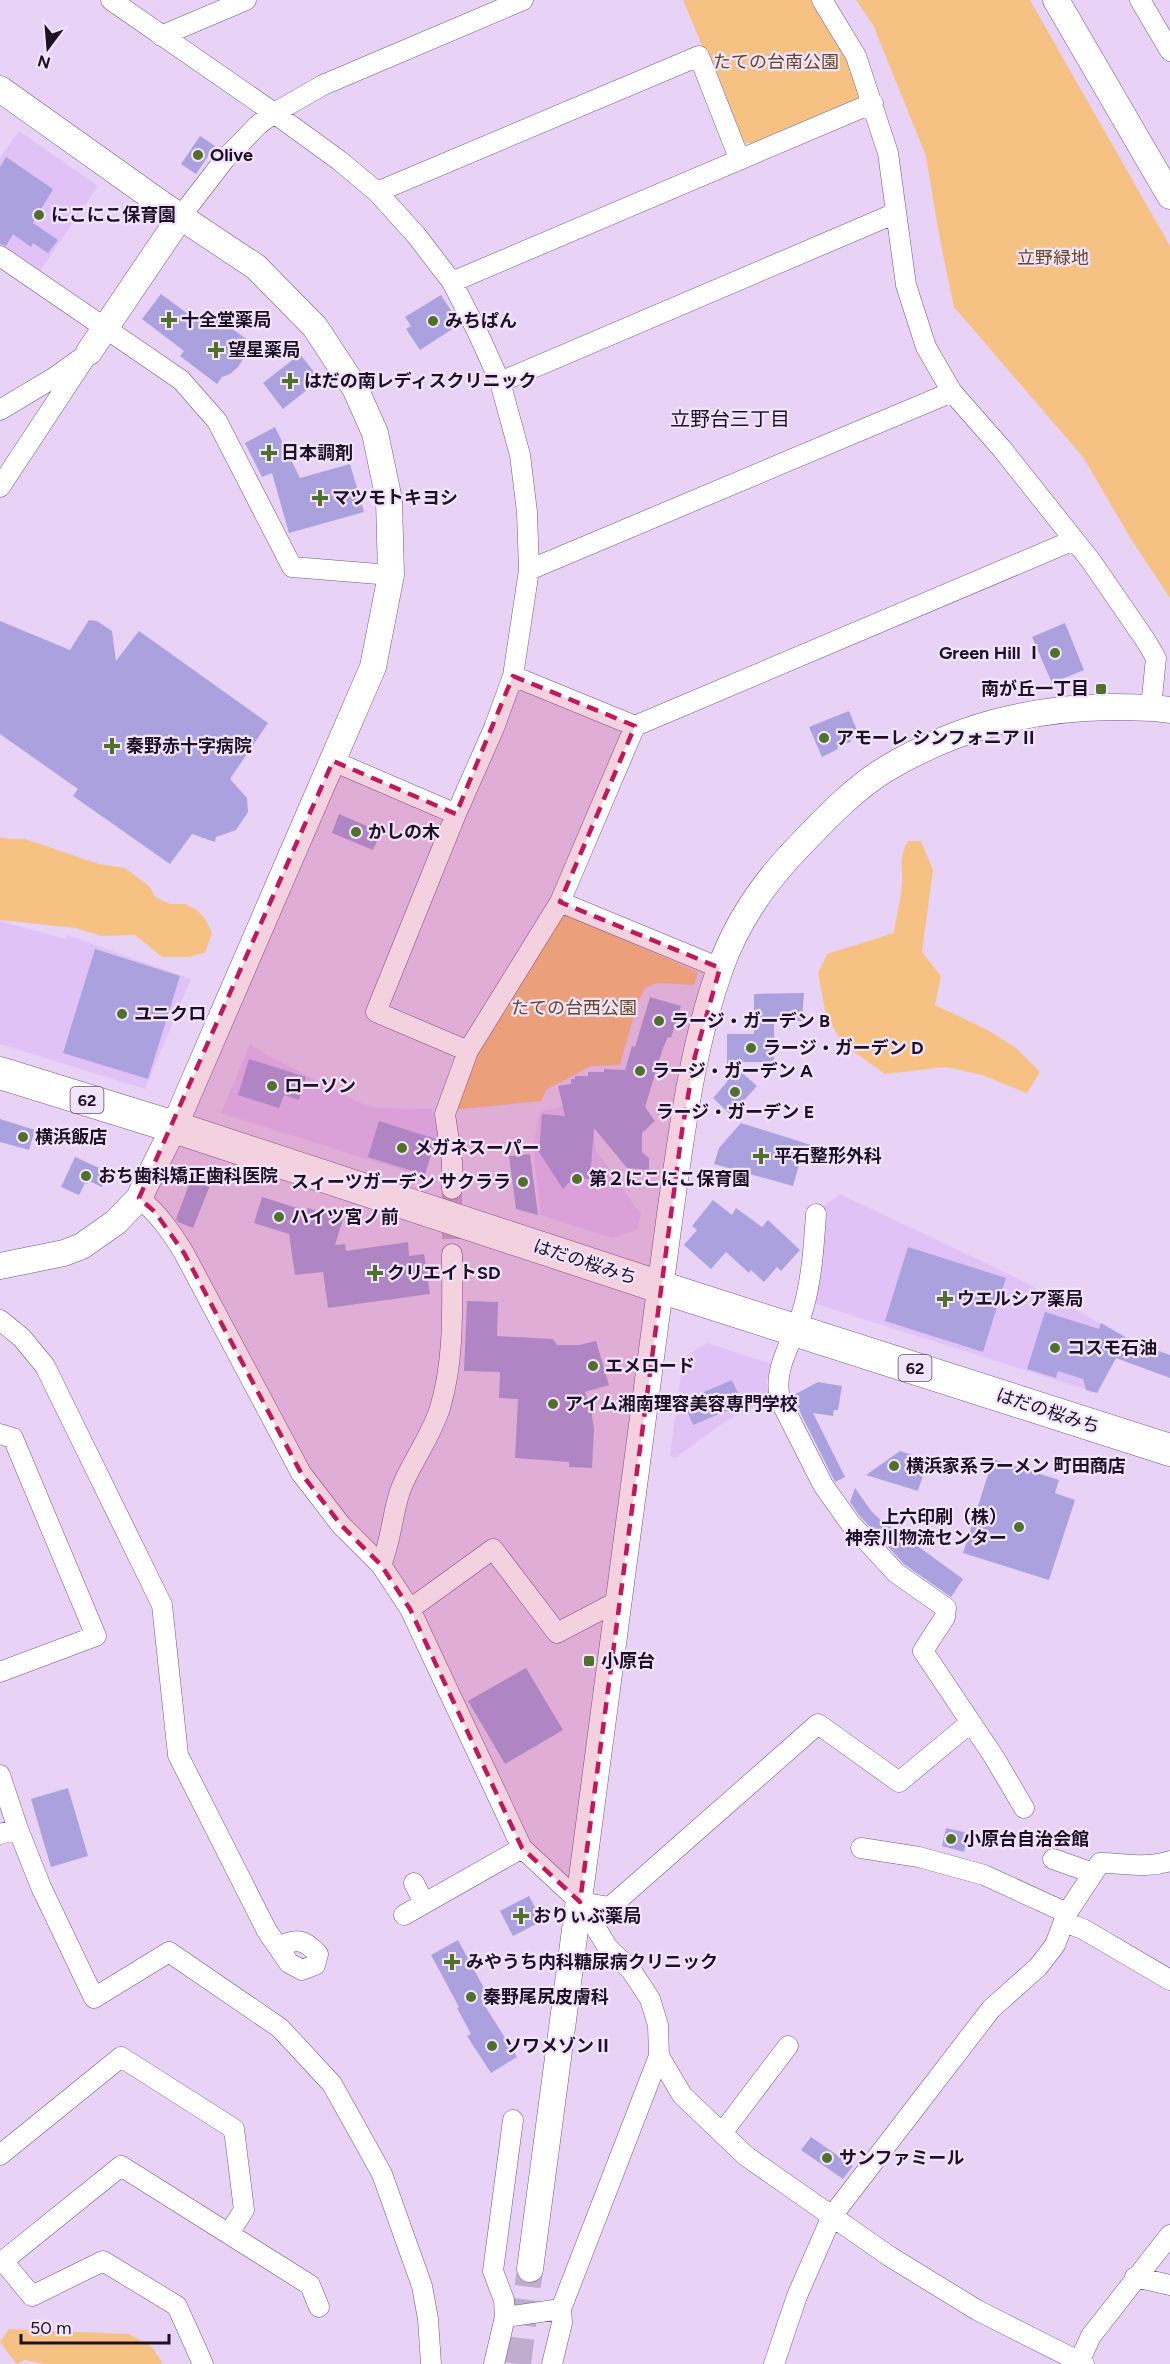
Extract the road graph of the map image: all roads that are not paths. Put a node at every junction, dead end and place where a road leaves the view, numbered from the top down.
1 (111, 0) edge
2 (246, 0) edge
3 (523, 0) edge
4 (822, 0) edge
5 (1056, 0) edge
6 (1140, 0) edge
7 (491, 7) edge
8 (161, 36) junction
9 (1170, 51) edge
10 (0, 89) edge
11 (873, 103) junction
12 (274, 113) junction
13 (739, 158) junction
14 (377, 192) junction
15 (1170, 196) edge
16 (896, 213) junction
17 (181, 216) junction
18 (0, 256) edge
19 (452, 282) junction
20 (105, 329) junction
21 (89, 352) junction
22 (500, 382) junction
23 (952, 392) junction
24 (0, 410) edge
25 (0, 487) edge
26 (1074, 540) junction
27 (529, 570) junction
28 (391, 575) junction
29 (513, 676) junction
30 (1161, 709) edge
31 (635, 726) junction
32 (333, 761) junction
33 (456, 814) junction
34 (560, 902) junction
35 (720, 968) junction
36 (468, 1051) junction
37 (0, 1073) edge
38 (174, 1127) junction
39 (452, 1189) tunnel mouth
40 (139, 1198) junction
41 (816, 1214) dead end
42 (452, 1254) tunnel mouth
43 (0, 1266) edge
44 (660, 1287) junction
45 (0, 1320) edge
46 (795, 1329) junction
47 (0, 1434) edge
48 (1170, 1450) edge
49 (381, 1565) junction
50 (618, 1601) junction
51 (410, 1609) junction
52 (0, 1672) edge
53 (970, 1723) junction
54 (0, 1775) edge
55 (1024, 1808) dead end
56 (9, 1832) edge
57 (522, 1848) junction
58 (861, 1848) dead end
59 (1053, 1859) dead end
60 (1170, 1862) edge
61 (1093, 1873) junction
62 (414, 1883) dead end
63 (580, 1902) junction
64 (424, 1903) junction
65 (404, 1914) dead end
66 (1065, 1917) junction
67 (278, 1947) dead end
68 (1170, 1980) edge
69 (788, 2046) dead end
70 (659, 2056) junction
71 (513, 2120) dead end
72 (722, 2133) junction
73 (0, 2155) edge
74 (832, 2216) junction
75 (228, 2233) junction
76 (1170, 2235) edge
77 (530, 2269) tunnel mouth
78 (1135, 2277) junction
79 (1170, 2284) edge
80 (319, 2307) dead end
81 (561, 2308) junction
82 (505, 2317) junction
83 (1081, 2363) edge
84 (203, 2364) edge
85 (431, 2364) edge
86 (494, 2364) edge
87 (552, 2364) edge
88 (774, 2364) edge

1 - 8 street
2 - 8 street
3 - 7 street
4 - 11 street
5 - 15 street
6 - 9 street
7 - 12 street
8 - 12 street
10 - 17 street
11 - 13 street
11 - 16 street
12 - 14 street
12 - 17 street
13 - 14 street
13 - 19 street
14 - 19 street
16 - 22 street
16 - 23 street
17 - 20 street
17 - 28 street
18 - 20 street
19 - 22 street
20 - 21 street
20 - 28 street
21 - 24 street
21 - 25 street
22 - 27 street
23 - 26 street
23 - 27 street
26 - 30 street
26 - 31 street
27 - 29 street
28 - 32 street
29 - 31 street
29 - 33 street
30 - 35 street
31 - 34 street
32 - 33 street
32 - 38 street
33 - 36 street
34 - 35 street
34 - 36 street
35 - 44 street
36 - 39 street
37 - 38 main road, はだの桜みち / 62
38 - 40 street
38 - 44 main road, はだの桜みち / 62
40 - 43 street
40 - 49 street
41 - 46 street
42 - 49 street
44 - 46 main road, はだの桜みち / 62
44 - 50 street
45 - 67 street
46 - 48 main road, はだの桜みち / 62
46 - 53 street
47 - 52 street
49 - 51 street
50 - 51 street
50 - 63 street
51 - 57 street
53 - 55 street
53 - 63 street
54 - 56 street
56 - 85 street
57 - 63 street
57 - 64 street
58 - 66 street
59 - 61 street
60 - 61 street
61 - 66 street
62 - 64 street
63 - 70 street
63 - 77 street
64 - 65 street
66 - 68 street
66 - 74 street
69 - 72 street
70 - 72 street
70 - 81 street
71 - 82 street
72 - 74 street
73 - 75 street
74 - 83 street
74 - 88 street
75 - 80 street
75 - 84 street
76 - 78 street
78 - 79 street
78 - 83 street
81 - 82 street
81 - 87 street
82 - 86 street

